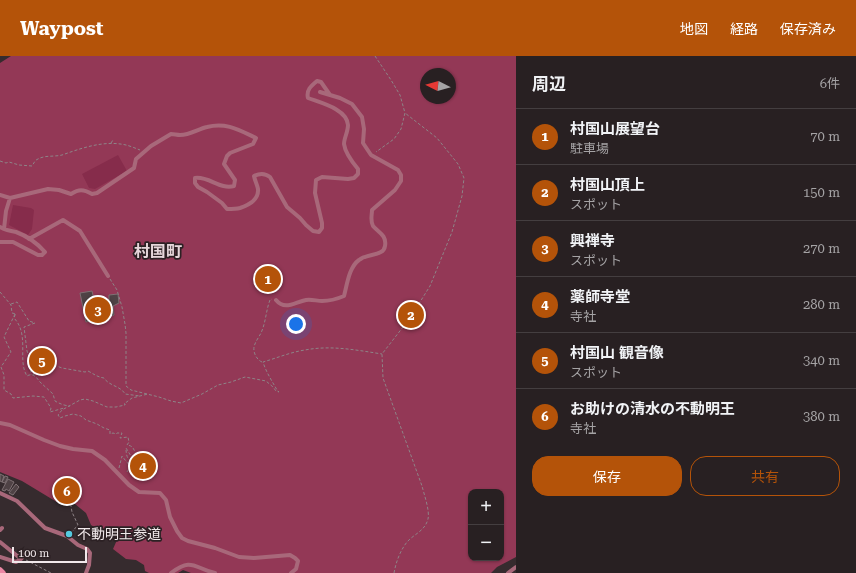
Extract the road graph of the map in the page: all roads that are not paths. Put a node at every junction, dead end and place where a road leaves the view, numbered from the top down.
1 (320, 92) dead end
2 (330, 95) junction
3 (0, 195) edge
4 (10, 198) junction
5 (2, 228) edge
6 (29, 238) junction
7 (0, 242) edge
8 (108, 276) road end
9 (276, 300) road end
10 (0, 423) edge
11 (0, 493) edge
12 (0, 542) edge
13 (25, 554) dead end
14 (0, 557) edge
15 (21, 559) junction
16 (516, 567) edge
17 (0, 570) edge
18 (3, 573) edge
19 (86, 573) edge
20 (171, 573) edge
21 (215, 573) edge
22 (291, 573) edge
23 (508, 573) edge

1 - 2 street
2 - 4 street
2 - 9 street
3 - 4 street
4 - 5 street
5 - 6 street
6 - 7 street
6 - 8 street
10 - 22 street
11 - 19 street
12 - 15 street
13 - 15 street
14 - 15 street
16 - 23 street
17 - 18 main road
20 - 21 street

